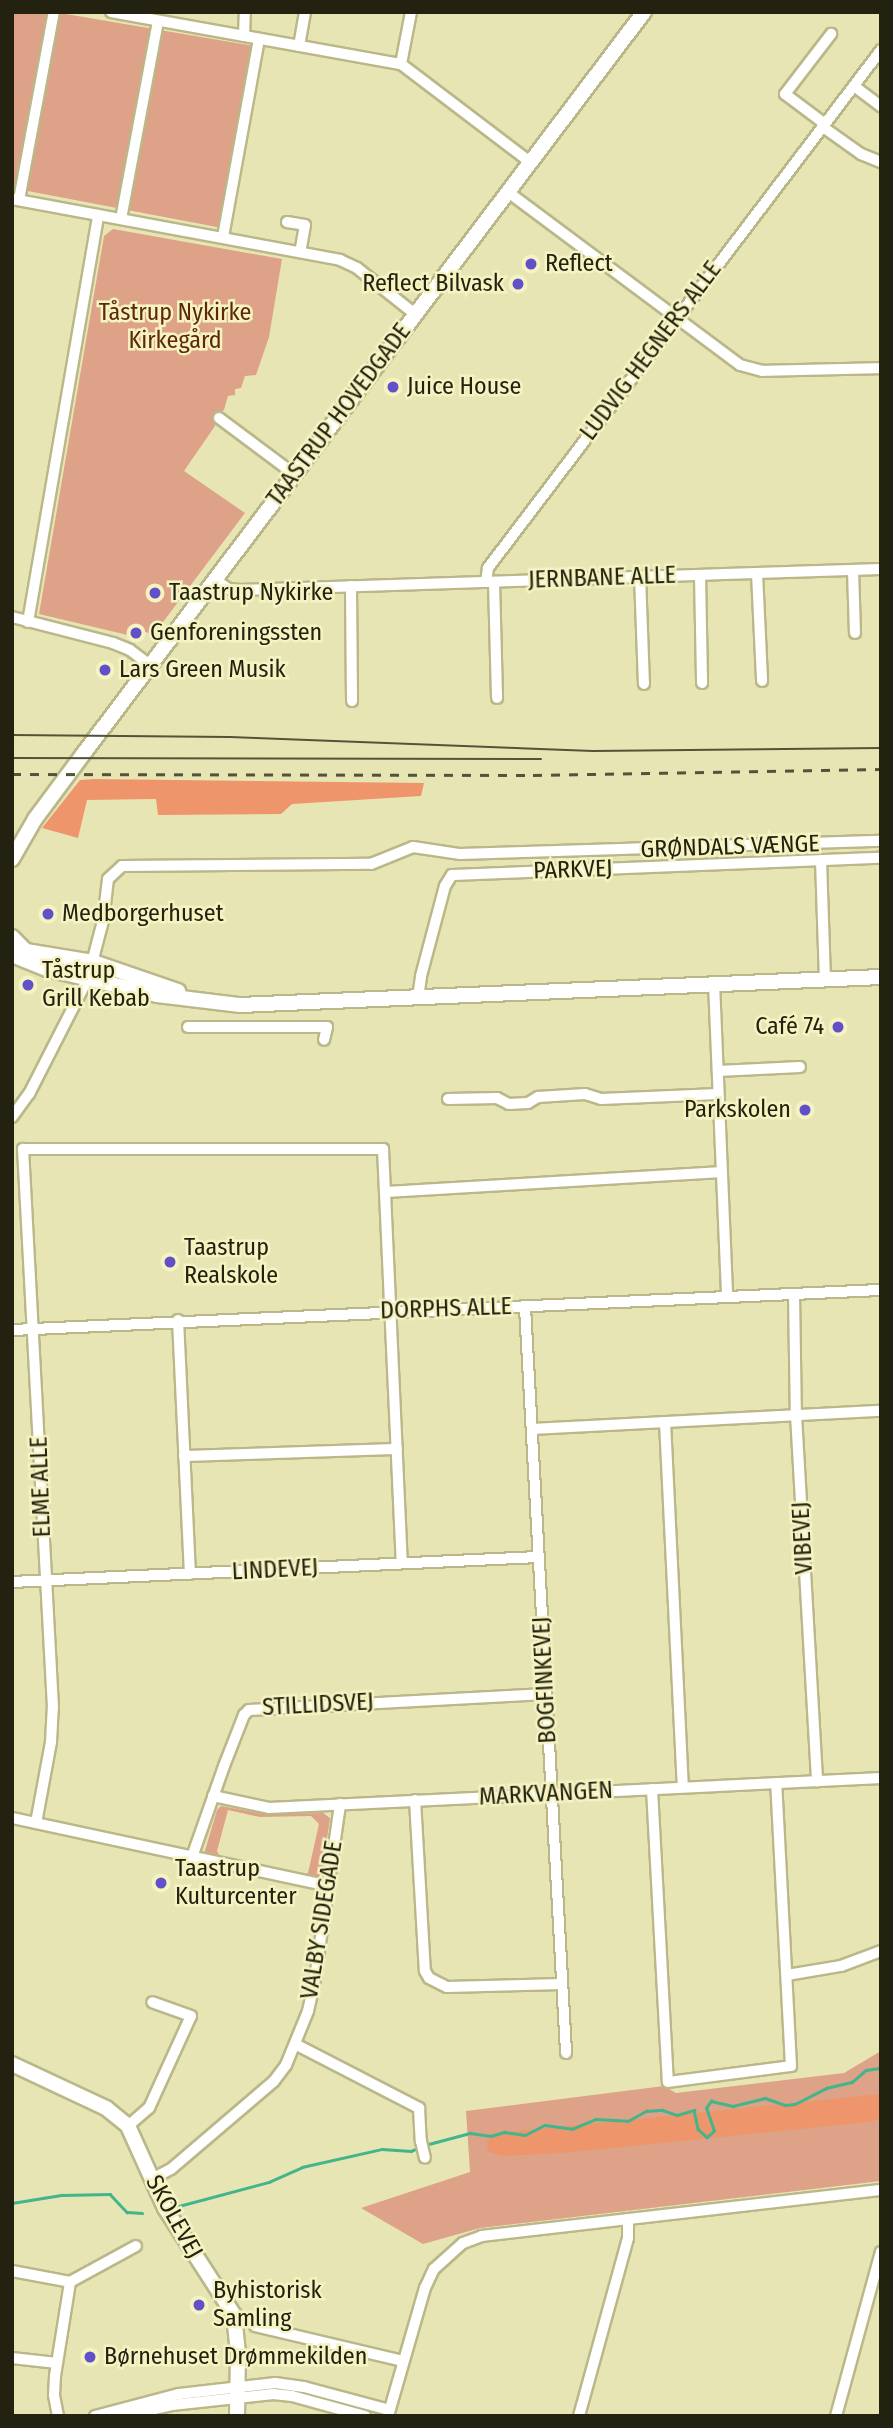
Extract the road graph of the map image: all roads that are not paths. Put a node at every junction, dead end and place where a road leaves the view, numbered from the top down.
1 (54, 12) edge
2 (111, 12) edge
3 (245, 12) edge
4 (305, 12) edge
5 (411, 12) edge
6 (644, 12) edge
7 (140, 15) edge
8 (158, 21) junction
9 (831, 34) dead end
10 (244, 36) junction
11 (259, 38) junction
12 (299, 46) junction
13 (881, 50) edge
14 (401, 64) junction
15 (854, 86) junction
16 (881, 106) edge
17 (824, 126) junction
18 (530, 162) junction
19 (881, 162) edge
20 (508, 192) junction
21 (16, 200) edge
22 (98, 215) junction
23 (121, 219) junction
24 (287, 222) dead end
25 (222, 237) junction
26 (300, 252) junction
27 (415, 314) junction
28 (676, 319) junction
29 (881, 368) edge
30 (219, 418) dead end
31 (294, 474) junction
32 (881, 569) edge
33 (853, 570) junction
34 (757, 573) junction
35 (700, 575) junction
36 (640, 576) junction
37 (214, 579) junction
38 (490, 582) junction
39 (351, 586) junction
40 (12, 617) edge
41 (28, 622) junction
42 (12, 625) edge
43 (855, 633) dead end
44 (150, 665) junction
45 (762, 681) dead end
46 (702, 683) dead end
47 (644, 684) dead end
48 (497, 698) dead end
49 (352, 702) dead end
50 (35, 819) junction
51 (881, 841) edge
52 (12, 844) edge
53 (881, 858) edge
54 (12, 859) edge
55 (821, 860) junction
56 (12, 937) edge
57 (17, 951) edge
58 (93, 962) junction
59 (881, 977) edge
60 (88, 978) junction
61 (825, 978) junction
62 (714, 983) junction
63 (418, 998) junction
64 (246, 1003) junction
65 (188, 1027) dead end
66 (246, 1027) junction
67 (324, 1040) dead end
68 (800, 1067) dead end
69 (718, 1071) junction
70 (718, 1094) junction
71 (448, 1099) dead end
72 (12, 1117) edge
73 (721, 1172) junction
74 (387, 1192) junction
75 (881, 1290) edge
76 (794, 1294) junction
77 (727, 1295) junction
78 (525, 1307) junction
79 (393, 1311) junction
80 (178, 1321) junction
81 (34, 1329) junction
82 (12, 1330) edge
83 (881, 1411) edge
84 (796, 1415) junction
85 (665, 1422) junction
86 (532, 1429) junction
87 (397, 1449) junction
88 (184, 1457) junction
89 (538, 1557) junction
90 (402, 1563) junction
91 (190, 1574) junction
92 (45, 1581) junction
93 (12, 1582) edge
94 (546, 1694) junction
95 (881, 1778) edge
96 (817, 1781) junction
97 (776, 1783) junction
98 (683, 1787) junction
99 (652, 1789) junction
100 (551, 1794) junction
101 (214, 1796) junction
102 (415, 1800) junction
103 (340, 1804) junction
104 (12, 1818) edge
105 (36, 1823) junction
106 (192, 1857) junction
107 (328, 1886) junction
108 (881, 1951) edge
109 (787, 1975) junction
110 (562, 1984) junction
111 (152, 2002) dead end
112 (295, 2044) junction
113 (566, 2053) dead end
114 (12, 2064) edge
115 (128, 2126) junction
116 (423, 2151) dead end
117 (152, 2179) junction
118 (881, 2190) edge
119 (628, 2219) junction
120 (136, 2246) dead end
121 (881, 2252) edge
122 (12, 2271) edge
123 (70, 2282) junction
124 (256, 2326) dead end
125 (12, 2358) edge
126 (404, 2361) junction
127 (57, 2363) junction
128 (237, 2391) junction
129 (388, 2413) edge
130 (58, 2416) edge
131 (94, 2416) edge
132 (123, 2416) edge
133 (237, 2416) edge
134 (365, 2416) edge
135 (579, 2416) edge
136 (836, 2416) edge

1 - 21 street
2 - 7 street
3 - 10 street
4 - 12 street
5 - 14 street
6 - 18 street, TAASTRUP HOVEDGADE
7 - 8 street
8 - 10 street
8 - 23 street
9 - 17 street
10 - 11 street
11 - 12 street
11 - 25 street
12 - 14 street
13 - 15 street, LUDVIG HEGNERS ALLE
14 - 18 street
15 - 16 street
15 - 17 street, LUDVIG HEGNERS ALLE
17 - 19 street
17 - 28 street, LUDVIG HEGNERS ALLE
18 - 20 street, TAASTRUP HOVEDGADE
20 - 27 street, TAASTRUP HOVEDGADE
20 - 28 street
21 - 22 street
22 - 23 street
22 - 41 street
23 - 25 street
24 - 26 street
25 - 26 street
26 - 27 street
27 - 31 street, TAASTRUP HOVEDGADE
28 - 29 street
28 - 38 street, LUDVIG HEGNERS ALLE
30 - 31 street
31 - 37 street, TAASTRUP HOVEDGADE
32 - 33 street, JERNBANE ALLE
33 - 34 street, JERNBANE ALLE
33 - 43 street
34 - 35 street, JERNBANE ALLE
34 - 45 street
35 - 36 street, JERNBANE ALLE
35 - 46 street
36 - 38 street, JERNBANE ALLE
36 - 47 street
37 - 39 street, JERNBANE ALLE
37 - 44 street, TAASTRUP HOVEDGADE
38 - 39 street, JERNBANE ALLE
38 - 48 street
39 - 49 street
40 - 41 street
41 - 42 street
41 - 44 street
44 - 50 street, TAASTRUP HOVEDGADE
50 - 52 street, TAASTRUP HOVEDGADE
50 - 54 street, TAASTRUP HOVEDGADE
51 - 58 street, GRØNDALS VÆNGE
53 - 55 street, PARKVEJ
55 - 61 street
55 - 63 street, PARKVEJ
56 - 57 street
57 - 58 street
57 - 60 street
58 - 60 street
58 - 64 street
59 - 61 street
60 - 64 street
60 - 72 street
61 - 62 street
62 - 63 street
62 - 69 street
63 - 64 street
64 - 66 street
65 - 66 street
66 - 67 street
68 - 69 street
69 - 70 street
70 - 71 street
70 - 73 street
73 - 74 street
73 - 77 street
74 - 79 street
74 - 81 street, ELME ALLE
75 - 76 street, DORPHS ALLE
76 - 77 street, DORPHS ALLE
76 - 84 street, VIBEVEJ
77 - 78 street, DORPHS ALLE
78 - 79 street, DORPHS ALLE
78 - 86 street, BOGFINKEVEJ
79 - 80 street, DORPHS ALLE
79 - 87 street
80 - 81 street, DORPHS ALLE
80 - 88 street
81 - 82 street, DORPHS ALLE
81 - 92 street, ELME ALLE
83 - 84 street
84 - 85 street
84 - 96 street, VIBEVEJ
85 - 86 street
85 - 98 street
86 - 89 street, BOGFINKEVEJ
87 - 88 street
87 - 90 street
88 - 91 street
89 - 90 street, LINDEVEJ
89 - 94 street, BOGFINKEVEJ
90 - 91 street, LINDEVEJ
91 - 92 street, LINDEVEJ
92 - 93 street, LINDEVEJ
92 - 105 street, ELME ALLE
94 - 100 street, BOGFINKEVEJ
94 - 101 street, STILLIDSVEJ
95 - 96 street, MARKVANGEN
96 - 97 street, MARKVANGEN
97 - 98 street, MARKVANGEN
97 - 109 street
98 - 99 street, MARKVANGEN
99 - 100 street, MARKVANGEN
99 - 109 street
100 - 102 street, MARKVANGEN
100 - 110 street, BOGFINKEVEJ
101 - 103 street, MARKVANGEN
101 - 106 street, STILLIDSVEJ
102 - 103 street, MARKVANGEN
102 - 110 street
103 - 107 street, VALBY SIDEGADE
104 - 105 street
105 - 106 street
106 - 107 street
107 - 112 street, VALBY SIDEGADE
108 - 109 street
110 - 113 street, BOGFINKEVEJ
111 - 115 street
112 - 116 street
112 - 117 street, VALBY SIDEGADE
114 - 115 street, SKOLEVEJ
115 - 117 street, SKOLEVEJ
117 - 128 street, SKOLEVEJ
118 - 119 street
119 - 126 street
119 - 135 street
120 - 123 street
121 - 136 street
122 - 123 street
123 - 127 street
124 - 126 street
125 - 127 street
126 - 129 street
127 - 130 street
128 - 129 street
128 - 131 street
128 - 132 street
128 - 133 street, SKOLEVEJ
128 - 134 street

